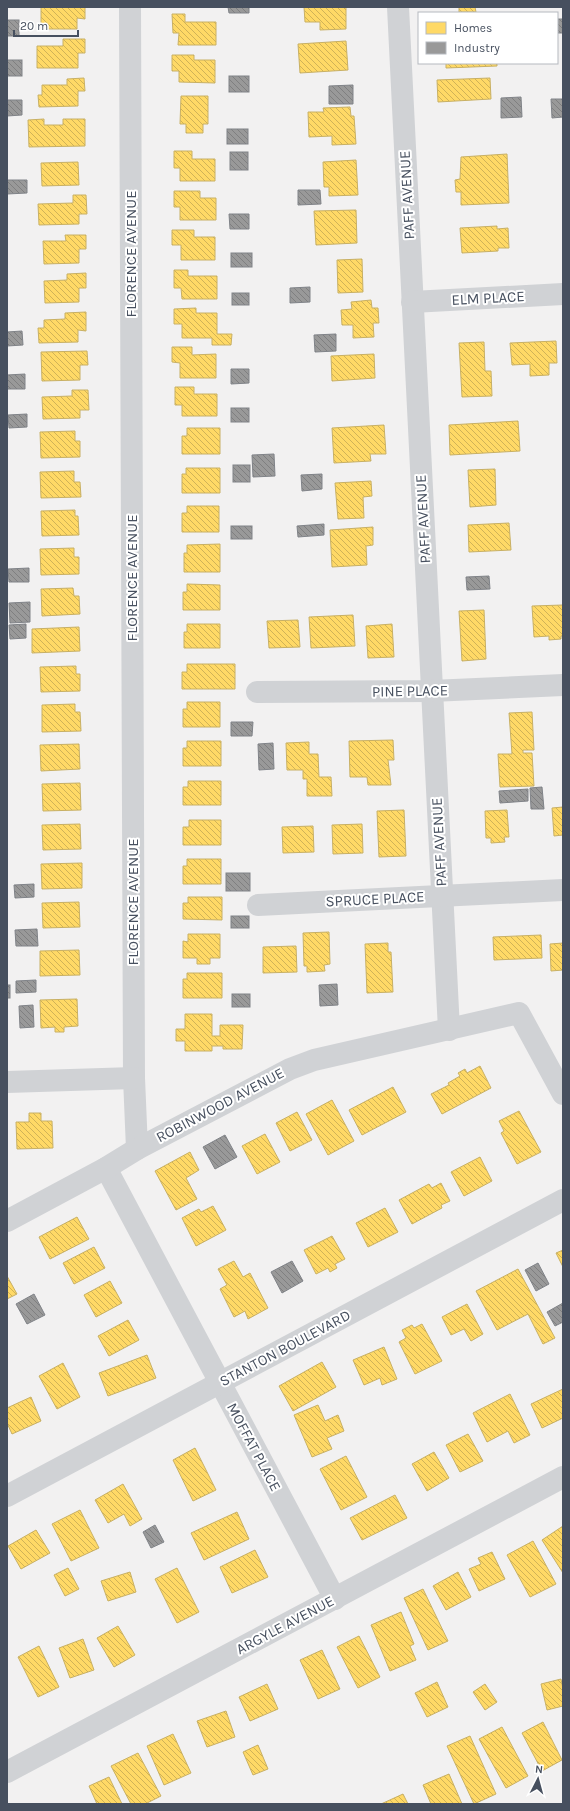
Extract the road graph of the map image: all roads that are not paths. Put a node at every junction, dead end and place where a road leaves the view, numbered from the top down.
1 (130, 7) edge
2 (398, 7) edge
3 (563, 294) edge
4 (412, 302) junction
5 (563, 685) edge
6 (431, 691) junction
7 (256, 692) dead end
8 (563, 890) edge
9 (442, 896) junction
10 (258, 905) dead end
11 (449, 1030) junction
12 (134, 1078) junction
13 (7, 1082) edge
14 (563, 1094) edge
15 (137, 1149) junction
16 (106, 1168) junction
17 (563, 1200) edge
18 (7, 1221) edge
19 (220, 1383) junction
20 (563, 1477) edge
21 (7, 1496) edge
22 (335, 1599) junction
23 (7, 1772) edge

1 - 12 street, FLORENCE AVENUE
2 - 4 street, PAFF AVENUE
3 - 4 street, ELM PLACE
4 - 6 street, PAFF AVENUE
5 - 6 street, PINE PLACE
6 - 7 street, PINE PLACE
6 - 9 street, PAFF AVENUE
8 - 9 street, SPRUCE PLACE
9 - 10 street, SPRUCE PLACE
9 - 11 street, PAFF AVENUE
11 - 14 street, ROBINWOOD AVENUE
11 - 15 street, ROBINWOOD AVENUE
12 - 13 street
12 - 15 street, FLORENCE AVENUE
15 - 16 street, ROBINWOOD AVENUE
16 - 18 street, ROBINWOOD AVENUE
16 - 19 street, MOFFAT PLACE
17 - 19 street, STANTON BOULEVARD
19 - 21 street, STANTON BOULEVARD
19 - 22 street, MOFFAT PLACE
20 - 22 street, ARGYLE AVENUE
22 - 23 street, ARGYLE AVENUE

